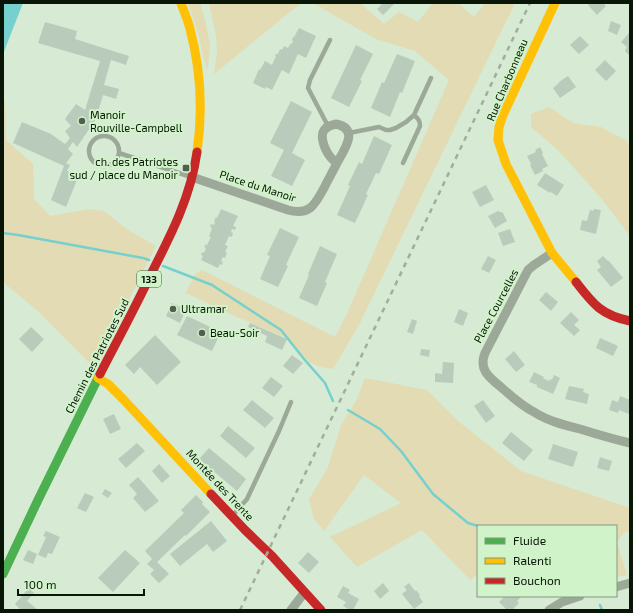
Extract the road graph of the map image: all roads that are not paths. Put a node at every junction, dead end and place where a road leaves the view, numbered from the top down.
1 (181, 3) edge
2 (555, 3) edge
3 (330, 40) dead end
4 (431, 78) dead end
5 (414, 115) junction
6 (328, 126) junction
7 (349, 133) junction
8 (119, 153) junction
9 (337, 162) junction
10 (403, 163) dead end
11 (192, 177) junction
12 (552, 253) junction
13 (630, 321) edge
14 (98, 378) junction
15 (290, 402) dead end
16 (630, 443) edge
17 (232, 516) junction
18 (3, 574) edge
19 (630, 583) edge
20 (617, 587) edge
21 (304, 593) junction
22 (577, 597) edge
23 (291, 610) edge
24 (321, 610) edge
25 (549, 610) edge

1 - 11 street, Chemin des Patriotes Sud / 133
2 - 12 street, Rue Charbonneau
3 - 6 lane
4 - 5 lane
5 - 7 lane
5 - 10 lane
6 - 7 street
6 - 9 street
7 - 9 street, Place du Manoir
8 - 8 lane
8 - 11 lane
9 - 11 street, Place du Manoir
11 - 14 street, Chemin des Patriotes Sud / 133
12 - 13 street
12 - 16 street, Place Courcelles
14 - 17 street, Montée des Trente
14 - 18 street, Chemin des Patriotes Sud / 133
15 - 17 lane
17 - 21 street, Montée des Trente
19 - 20 street
21 - 23 street
21 - 24 street, Montée des Trente
22 - 25 street

